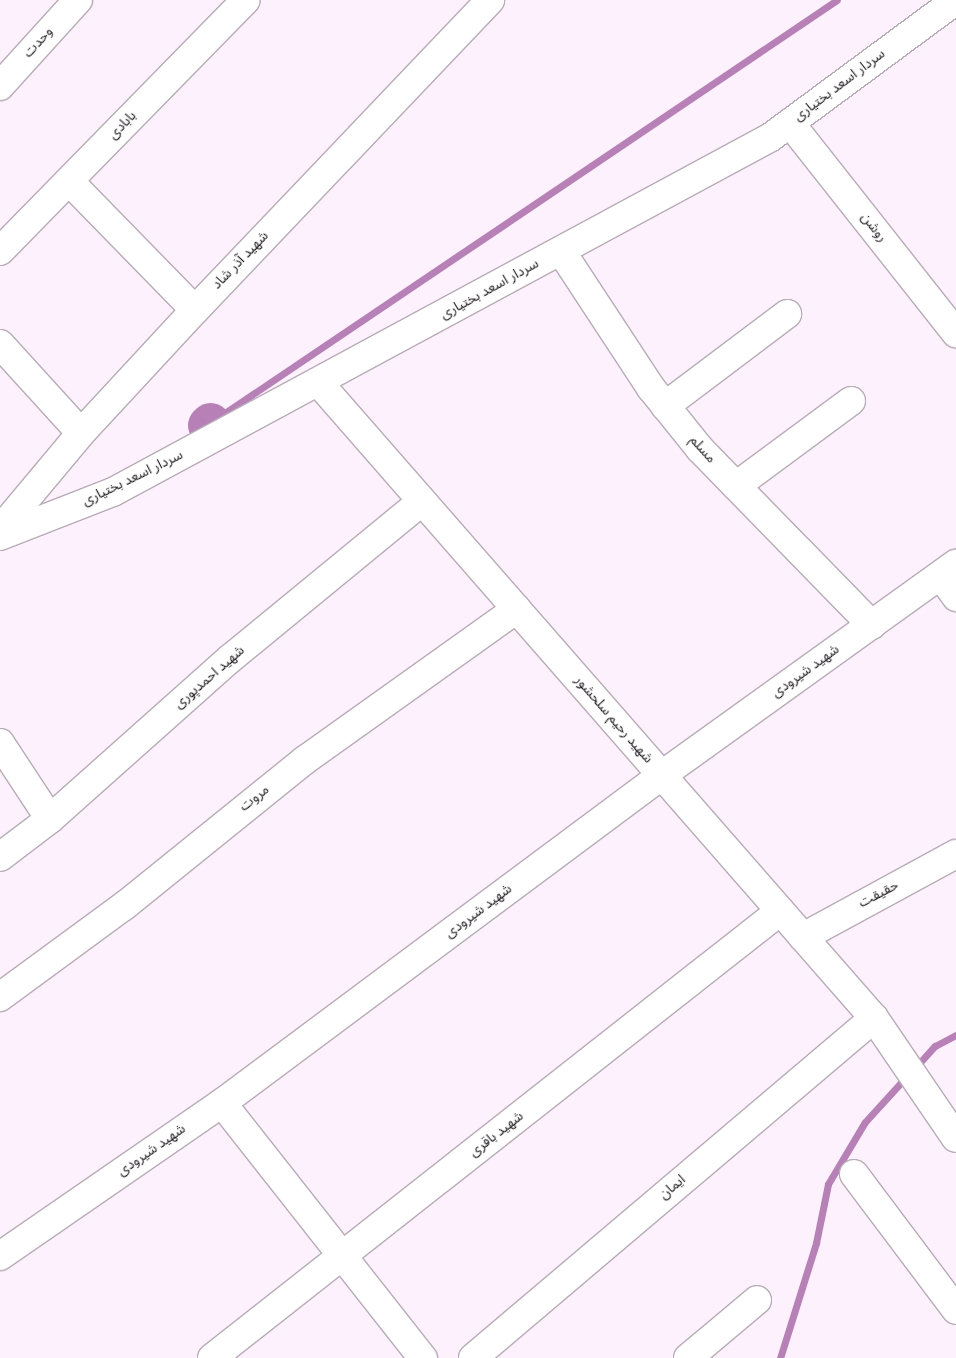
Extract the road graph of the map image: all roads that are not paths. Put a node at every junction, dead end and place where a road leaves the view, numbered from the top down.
1 (78, 0) edge
2 (246, 0) edge
3 (490, 0) edge
4 (956, 0) edge
5 (0, 86) edge
6 (790, 123) junction
7 (68, 181) junction
8 (0, 251) edge
9 (561, 251) junction
10 (195, 310) junction
11 (787, 314) dead end
12 (956, 333) edge
13 (0, 344) edge
14 (319, 383) junction
15 (851, 401) dead end
16 (665, 406) junction
17 (81, 434) junction
18 (736, 486) junction
19 (422, 501) junction
20 (0, 530) edge
21 (0, 536) edge
22 (951, 579) edge
23 (517, 609) junction
24 (872, 625) junction
25 (0, 743) edge
26 (662, 775) junction
27 (50, 819) junction
28 (956, 854) edge
29 (0, 857) edge
30 (780, 911) junction
31 (803, 937) junction
32 (0, 997) edge
33 (874, 1018) junction
34 (222, 1103) junction
35 (956, 1138) edge
36 (854, 1174) dead end
37 (0, 1256) edge
38 (343, 1256) junction
39 (757, 1300) dead end
40 (956, 1310) edge
41 (212, 1358) edge
42 (423, 1358) edge
43 (472, 1358) edge
44 (688, 1358) edge

1 - 5 street, وحدت
2 - 7 street, بابادی
3 - 10 street, شهید آذر شاد
4 - 6 street, سردار اسعد بختیاری
6 - 9 street, سردار اسعد بختیاری
6 - 12 street, روشن
7 - 8 street, بابادی
7 - 10 street
9 - 14 street, سردار اسعد بختیاری
9 - 16 street, مسلم
10 - 17 street, شهید آذر شاد
11 - 16 street
13 - 17 street
14 - 19 street, شهید رحیم سلحشور
14 - 21 street, سردار اسعد بختیاری
15 - 18 street
16 - 18 street, مسلم
17 - 20 street, شهید آذر شاد
18 - 24 street, مسلم
19 - 23 street, شهید رحیم سلحشور
19 - 27 street, شهید احمدپوری
22 - 24 street, شهید شیرودی
23 - 26 street, شهید رحیم سلحشور
23 - 32 street, مروت
24 - 26 street, شهید شیرودی
25 - 27 street
26 - 30 street, شهید رحیم سلحشور
26 - 34 street, شهید شیرودی
27 - 29 street, شهید احمدپوری
28 - 31 street, حقیقت
30 - 31 street, شهید رحیم سلحشور
30 - 38 street, شهید باقری
31 - 33 street, شهید رحیم سلحشور
33 - 35 street, شهید رحیم سلحشور
33 - 43 street, ایمان
34 - 37 street, شهید شیرودی
34 - 38 street
36 - 40 street
38 - 41 street, شهید باقری
38 - 42 street
39 - 44 street

